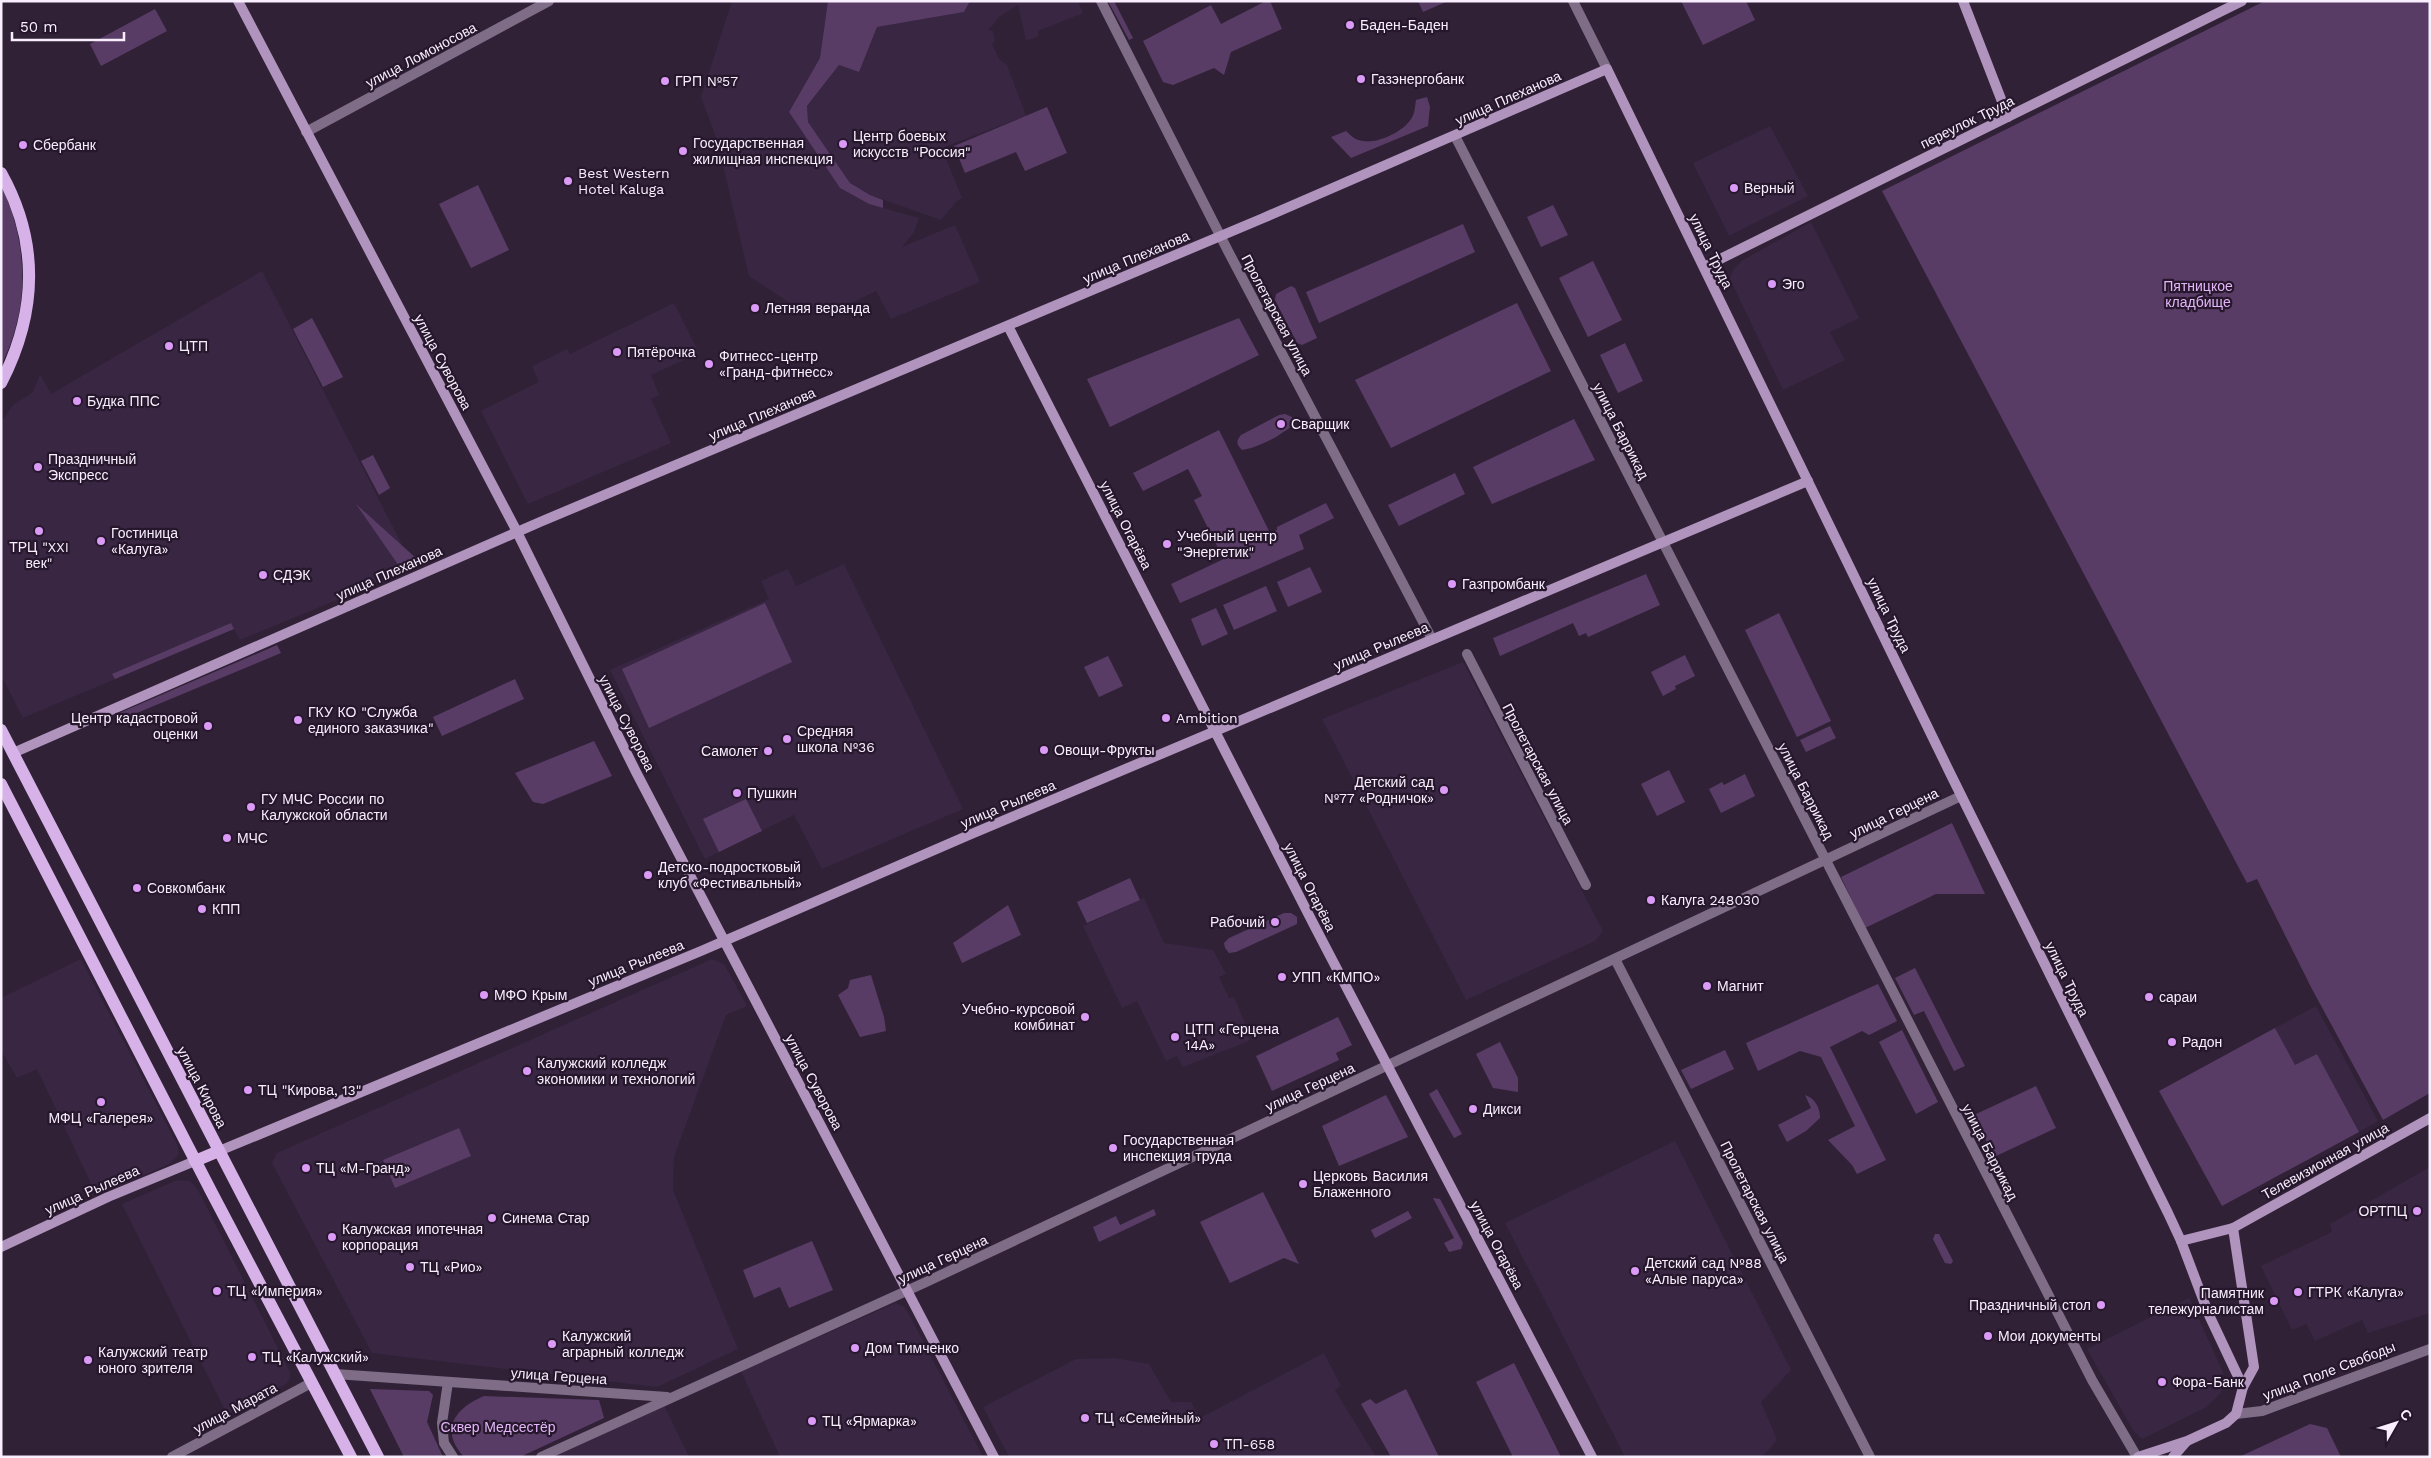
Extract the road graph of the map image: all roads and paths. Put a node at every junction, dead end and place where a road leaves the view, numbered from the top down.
1 (238, 1) edge
2 (549, 1) edge
3 (1101, 1) edge
4 (1573, 1) edge
5 (1963, 1) edge
6 (2242, 1) edge
7 (1607, 69) junction
8 (2008, 117) junction
9 (306, 132) junction
10 (1455, 136) junction
11 (1, 173) edge
12 (1221, 236) junction
13 (1704, 268) junction
14 (1008, 326) junction
15 (1, 383) edge
16 (1808, 481) junction
17 (517, 532) junction
18 (1663, 543) junction
19 (1432, 639) junction
20 (1467, 654) dead end
21 (1, 730) edge
22 (1216, 730) junction
23 (7, 756) edge
24 (1, 784) edge
25 (1961, 796) junction
26 (1826, 861) junction
27 (1586, 886) dead end
28 (725, 941) junction
29 (1615, 960) junction
30 (1387, 1066) junction
31 (2430, 1118) edge
32 (219, 1151) junction
33 (195, 1161) junction
34 (2233, 1228) junction
35 (2181, 1241) junction
36 (1, 1248) edge
37 (908, 1290) junction
38 (2430, 1349) edge
39 (335, 1374) junction
40 (448, 1382) junction
41 (312, 1383) junction
42 (2243, 1388) junction
43 (668, 1398) junction
44 (2236, 1414) junction
45 (2187, 1441) junction
46 (172, 1457) edge
47 (351, 1457) edge
48 (378, 1457) edge
49 (453, 1457) edge
50 (541, 1457) edge
51 (994, 1457) edge
52 (1592, 1457) edge
53 (1870, 1457) edge
54 (2137, 1457) edge
55 (2173, 1457) edge

1 - 9 street, улица Суворова
2 - 9 street, улица Ломоносова
3 - 12 street, Пролетарская улица
4 - 7 street, улица Труда
5 - 8 street
6 - 8 street, переулок Труда
7 - 10 street, улица Плеханова
7 - 13 street, улица Труда
8 - 13 street, переулок Труда
9 - 17 street, улица Суворова
10 - 12 street, улица Плеханова
10 - 18 street, улица Баррикад
11 - 15 main road
12 - 14 street, улица Плеханова
12 - 19 street, Пролетарская улица
13 - 16 street, улица Труда
14 - 17 street, улица Плеханова
14 - 22 street, улица Огарёва
16 - 18 street, улица Рылеева
16 - 25 street, улица Труда
17 - 23 street, улица Плеханова
17 - 28 street, улица Суворова
18 - 19 street, улица Рылеева
18 - 26 street, улица Баррикад
19 - 22 street, улица Рылеева
20 - 27 street, Пролетарская улица
21 - 23 main road, улица Кирова
22 - 28 street, улица Рылеева
22 - 30 street, улица Огарёва
23 - 32 main road, улица Кирова
24 - 33 main road
25 - 26 street, улица Герцена
25 - 35 street, улица Труда
26 - 29 street, улица Герцена
26 - 54 street, улица Баррикад
28 - 32 street, улица Рылеева
28 - 37 street, улица Суворова
29 - 30 street, улица Герцена
29 - 53 street, Пролетарская улица
30 - 37 street, улица Герцена
30 - 52 street, улица Огарёва
31 - 34 street, Телевизионная улица
32 - 33 main road
32 - 39 main road, улица Кирова
33 - 36 street, улица Рылеева
33 - 41 main road
34 - 35 street, Телевизионная улица
34 - 42 street
35 - 42 street, улица Труда
37 - 43 street, улица Герцена
37 - 51 street, улица Суворова
38 - 44 street, улица Поле Свободы
39 - 40 street, улица Герцена
39 - 48 main road, улица Кирова
40 - 43 street, улица Герцена
40 - 49 street
41 - 46 street, улица Марата
41 - 47 main road
42 - 44 street
43 - 50 street, улица Герцена
44 - 45 street
45 - 54 street
45 - 55 street

